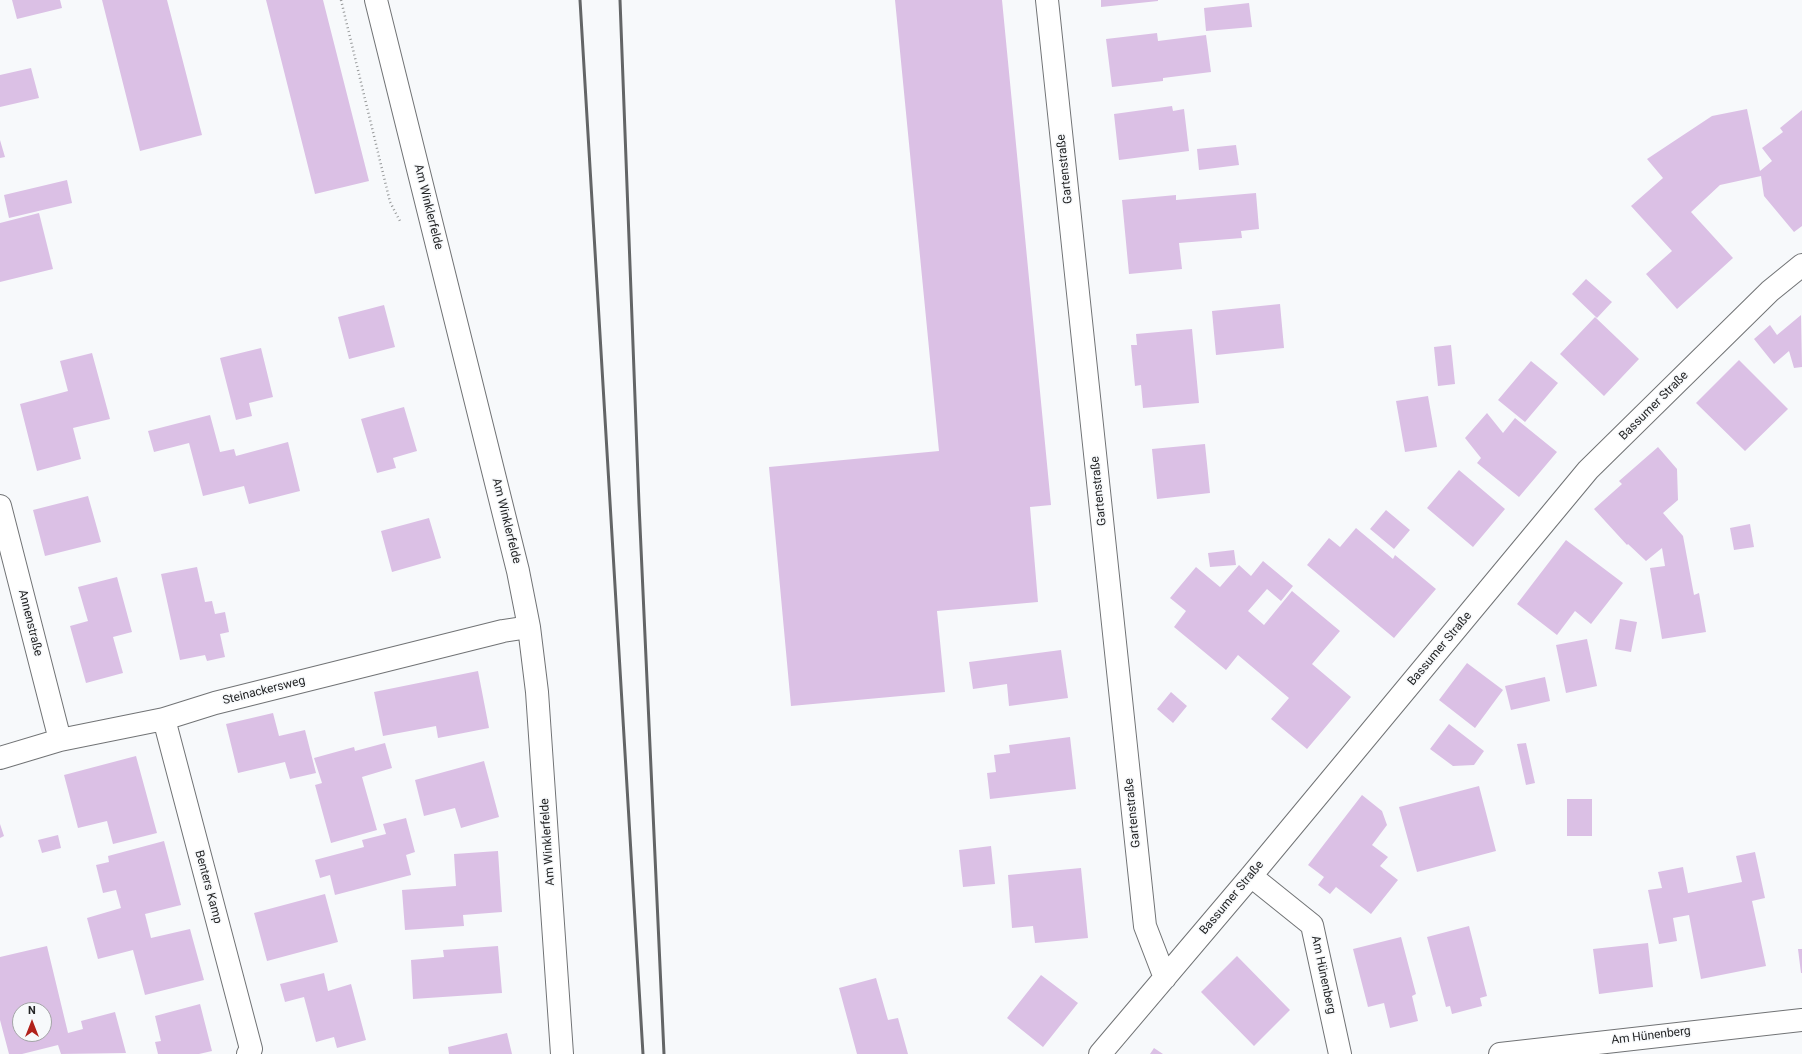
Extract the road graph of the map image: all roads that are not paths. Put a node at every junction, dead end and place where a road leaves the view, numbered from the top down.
1 (376, 0) edge
2 (1047, 0) edge
3 (1802, 265) edge
4 (0, 506) edge
5 (529, 627) junction
6 (164, 719) junction
7 (60, 740) junction
8 (0, 758) edge
9 (1251, 876) junction
10 (1165, 978) junction
11 (1802, 1020) edge
12 (248, 1054) edge
13 (562, 1054) edge
14 (1100, 1054) edge
15 (1340, 1054) edge
16 (1500, 1054) edge

1 - 5 street, Am Winklerfelde
2 - 10 street, Gartenstraße
3 - 9 street, Bassumer Straße
4 - 7 street, Annenstraße
5 - 6 street, Steinackersweg
5 - 13 street, Am Winklerfelde
6 - 7 street, Steinackersweg
6 - 12 street, Benters Kamp
7 - 8 street, Steinackersweg
9 - 10 street, Bassumer Straße
9 - 15 street, Am Hünenberg
10 - 14 street, Bassumer Straße
11 - 16 street, Am Hünenberg

